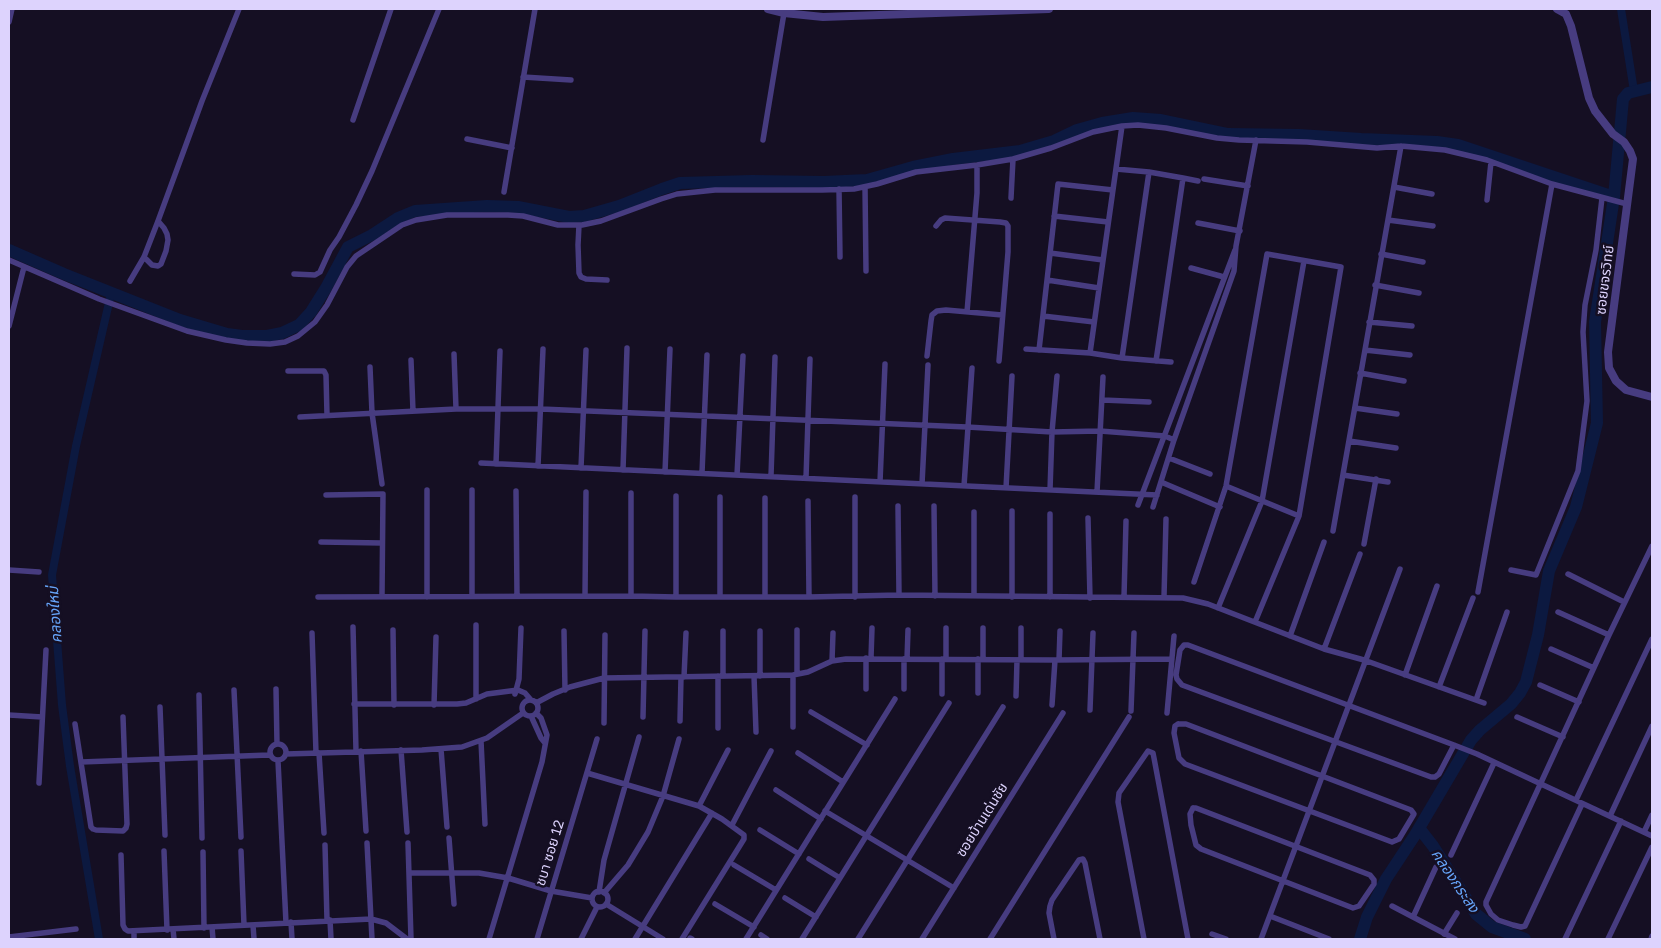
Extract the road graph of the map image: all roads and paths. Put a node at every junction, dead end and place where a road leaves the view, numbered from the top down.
1 (12, 9) edge
2 (239, 9) edge
3 (391, 9) edge
4 (439, 9) edge
5 (535, 9) edge
6 (768, 9) edge
7 (1049, 9) edge
8 (1557, 9) edge
9 (875, 12) edge
10 (1566, 12) edge
11 (784, 13) junction
12 (9, 22) edge
13 (523, 77) junction
14 (571, 80) dead end
15 (353, 120) dead end
16 (1122, 126) junction
17 (467, 139) dead end
18 (763, 140) dead end
19 (1256, 140) junction
20 (1401, 146) junction
21 (512, 148) junction
22 (1012, 159) junction
23 (1491, 162) junction
24 (976, 165) junction
25 (1116, 169) junction
26 (1149, 172) junction
27 (1183, 178) junction
28 (1552, 184) junction
29 (1248, 186) junction
30 (864, 187) junction
31 (1394, 187) junction
32 (839, 190) junction
33 (1113, 190) junction
34 (504, 192) dead end
35 (1432, 194) dead end
36 (1011, 198) dead end
37 (1602, 198) junction
38 (1487, 200) dead end
39 (1624, 204) junction
40 (1054, 216) junction
41 (975, 220) junction
42 (1388, 220) junction
43 (158, 221) junction
44 (1108, 222) junction
45 (1198, 223) dead end
46 (579, 225) junction
47 (936, 226) dead end
48 (1433, 226) dead end
49 (1240, 231) junction
50 (1236, 246) junction
51 (1050, 253) junction
52 (1381, 254) junction
53 (144, 257) junction
54 (840, 257) dead end
55 (9, 260) edge
56 (1103, 260) junction
57 (1304, 261) junction
58 (1423, 262) dead end
59 (24, 267) junction
60 (1191, 268) dead end
61 (866, 271) dead end
62 (294, 274) dead end
63 (1224, 277) junction
64 (607, 280) dead end
65 (1047, 280) junction
66 (130, 281) dead end
67 (1375, 285) junction
68 (1099, 288) junction
69 (1419, 293) dead end
70 (968, 312) junction
71 (1002, 315) junction
72 (1043, 316) junction
73 (1094, 322) junction
74 (1369, 322) junction
75 (9, 326) edge
76 (1412, 326) dead end
77 (627, 348) dead end
78 (543, 349) dead end
79 (670, 349) dead end
80 (1026, 349) dead end
81 (586, 350) dead end
82 (1039, 350) junction
83 (1364, 350) junction
84 (500, 351) dead end
85 (1090, 353) junction
86 (454, 354) dead end
87 (707, 355) dead end
88 (1410, 355) dead end
89 (743, 356) dead end
90 (927, 356) dead end
91 (775, 358) dead end
92 (1122, 358) junction
93 (810, 359) dead end
94 (411, 360) dead end
95 (999, 361) dead end
96 (1156, 361) junction
97 (1171, 362) dead end
98 (885, 364) dead end
99 (928, 365) dead end
100 (370, 367) dead end
101 (972, 368) dead end
102 (288, 371) dead end
103 (1360, 373) junction
104 (1012, 376) dead end
105 (1057, 376) dead end
106 (1103, 377) dead end
107 (1404, 381) dead end
108 (1652, 396) edge
109 (1103, 400) junction
110 (1149, 402) dead end
111 (456, 408) junction
112 (498, 408) junction
113 (1354, 408) junction
114 (541, 409) junction
115 (413, 411) junction
116 (583, 411) junction
117 (372, 413) junction
118 (625, 413) junction
119 (668, 414) junction
120 (1397, 414) dead end
121 (327, 415) junction
122 (706, 416) junction
123 (300, 417) dead end
124 (740, 417) junction
125 (773, 418) junction
126 (807, 420) junction
127 (882, 423) junction
128 (926, 425) junction
129 (967, 427) junction
130 (1009, 430) junction
131 (1100, 431) junction
132 (1052, 432) junction
133 (1165, 436) junction
134 (1174, 440) junction
135 (1349, 441) junction
136 (1396, 448) dead end
137 (1169, 458) junction
138 (482, 463) dead end
139 (496, 464) junction
140 (538, 466) junction
141 (581, 468) junction
142 (623, 470) junction
143 (665, 472) junction
144 (702, 473) junction
145 (1210, 474) dead end
146 (737, 475) junction
147 (1343, 475) junction
148 (770, 476) junction
149 (806, 478) junction
150 (1376, 479) junction
151 (880, 482) junction
152 (1161, 482) junction
153 (1388, 482) dead end
154 (382, 484) dead end
155 (922, 484) junction
156 (964, 486) junction
157 (1226, 486) junction
158 (1006, 488) junction
159 (427, 490) dead end
160 (472, 490) dead end
161 (1050, 490) junction
162 (516, 491) dead end
163 (586, 492) dead end
164 (1097, 492) junction
165 (631, 493) dead end
166 (326, 494) dead end
167 (1144, 494) junction
168 (1157, 495) junction
169 (676, 496) dead end
170 (720, 496) dead end
171 (855, 497) dead end
172 (765, 498) dead end
173 (808, 501) dead end
174 (1262, 501) junction
175 (1138, 505) dead end
176 (898, 506) dead end
177 (934, 506) dead end
178 (1153, 507) dead end
179 (1220, 507) junction
180 (1012, 511) dead end
181 (974, 512) dead end
182 (1050, 514) dead end
183 (1299, 516) junction
184 (1088, 518) dead end
185 (1166, 519) dead end
186 (1126, 521) dead end
187 (1333, 531) dead end
188 (321, 542) dead end
189 (1324, 542) dead end
190 (382, 543) junction
191 (1364, 544) dead end
192 (1652, 546) edge
193 (1360, 554) dead end
194 (1400, 569) dead end
195 (9, 570) edge
196 (1511, 570) dead end
197 (39, 572) dead end
198 (1568, 574) dead end
199 (1194, 582) dead end
200 (1437, 586) dead end
201 (1478, 592) dead end
202 (318, 596) dead end
203 (382, 596) junction
204 (427, 596) junction
205 (472, 596) junction
206 (517, 596) junction
207 (585, 596) junction
208 (631, 596) junction
209 (765, 596) junction
210 (898, 596) junction
211 (935, 596) junction
212 (974, 596) junction
213 (1012, 596) junction
214 (676, 597) junction
215 (720, 597) junction
216 (809, 597) junction
217 (855, 597) junction
218 (1050, 597) junction
219 (1124, 597) junction
220 (1164, 597) junction
221 (1090, 598) junction
222 (1473, 598) dead end
223 (1624, 602) junction
224 (1218, 608) junction
225 (1507, 612) dead end
226 (1558, 612) dead end
227 (1255, 622) junction
228 (476, 625) dead end
229 (353, 627) dead end
230 (521, 628) dead end
231 (872, 628) dead end
232 (946, 628) dead end
233 (983, 628) dead end
234 (1021, 628) dead end
235 (393, 630) dead end
236 (797, 630) dead end
237 (908, 630) dead end
238 (1060, 630) dead end
239 (564, 631) dead end
240 (645, 631) dead end
241 (724, 631) dead end
242 (760, 631) dead end
243 (312, 633) dead end
244 (686, 633) dead end
245 (833, 633) dead end
246 (1093, 633) dead end
247 (1134, 633) dead end
248 (605, 635) dead end
249 (1609, 635) junction
250 (1174, 636) dead end
251 (1290, 636) junction
252 (436, 637) dead end
253 (1652, 639) edge
254 (1324, 649) junction
255 (1551, 649) dead end
256 (46, 650) dead end
257 (869, 658) junction
258 (905, 659) junction
259 (944, 659) junction
260 (980, 659) junction
261 (1092, 659) junction
262 (1133, 659) junction
263 (1172, 659) junction
264 (1019, 660) junction
265 (1057, 660) junction
266 (1364, 660) junction
267 (832, 661) junction
268 (1594, 668) junction
269 (795, 675) junction
270 (1406, 675) junction
271 (644, 676) junction
272 (720, 676) junction
273 (757, 676) junction
274 (682, 677) junction
275 (604, 678) junction
276 (1540, 685) dead end
277 (1439, 687) junction
278 (276, 689) dead end
279 (866, 689) dead end
280 (904, 689) dead end
281 (234, 690) dead end
282 (565, 690) junction
283 (514, 692) junction
284 (978, 693) dead end
285 (942, 694) dead end
286 (199, 695) dead end
287 (1016, 696) dead end
288 (476, 699) junction
289 (896, 699) dead end
290 (1476, 700) junction
291 (524, 702) junction
292 (534, 702) junction
293 (1578, 702) junction
294 (949, 703) dead end
295 (1484, 703) dead end
296 (354, 704) junction
297 (394, 705) junction
298 (434, 705) junction
299 (1052, 705) dead end
300 (1348, 705) junction
301 (160, 707) dead end
302 (1003, 707) dead end
303 (1090, 710) dead end
304 (1131, 711) dead end
305 (811, 712) dead end
306 (1063, 713) dead end
307 (1167, 713) dead end
308 (524, 714) junction
309 (534, 714) junction
310 (9, 715) edge
311 (123, 716) dead end
312 (42, 717) junction
313 (643, 717) dead end
314 (1517, 717) dead end
315 (1129, 718) dead end
316 (680, 721) dead end
317 (604, 723) dead end
318 (75, 724) dead end
319 (1652, 726) edge
320 (793, 727) dead end
321 (718, 728) dead end
322 (756, 732) dead end
323 (639, 737) dead end
324 (1563, 737) junction
325 (597, 738) dead end
326 (679, 740) dead end
327 (481, 741) junction
328 (1335, 741) junction
329 (277, 744) junction
330 (867, 745) junction
331 (1454, 745) junction
332 (441, 749) junction
333 (401, 750) junction
334 (728, 750) dead end
335 (358, 751) junction
336 (771, 751) dead end
337 (318, 753) junction
338 (798, 753) dead end
339 (286, 754) junction
340 (270, 755) junction
341 (237, 756) junction
342 (201, 757) junction
343 (162, 759) junction
344 (125, 760) junction
345 (278, 761) junction
346 (81, 762) junction
347 (1494, 763) junction
348 (587, 774) junction
349 (1322, 776) junction
350 (844, 782) junction
351 (39, 783) dead end
352 (1540, 783) junction
353 (626, 784) junction
354 (776, 790) dead end
355 (663, 796) junction
356 (1576, 800) junction
357 (1582, 804) junction
358 (698, 806) junction
359 (825, 811) junction
360 (1309, 811) junction
361 (712, 813) junction
362 (1652, 815) edge
363 (1610, 816) junction
364 (821, 818) junction
365 (1621, 821) junction
366 (485, 824) dead end
367 (732, 825) junction
368 (447, 827) dead end
369 (760, 830) dead end
370 (366, 831) dead end
371 (406, 832) dead end
372 (1644, 832) junction
373 (324, 833) dead end
374 (165, 835) dead end
375 (866, 836) junction
376 (1652, 836) edge
377 (241, 837) dead end
378 (202, 838) dead end
379 (449, 838) dead end
380 (367, 843) dead end
381 (408, 843) dead end
382 (325, 845) dead end
383 (1296, 846) junction
384 (1652, 847) edge
385 (164, 851) dead end
386 (241, 851) dead end
387 (203, 852) dead end
388 (799, 854) junction
389 (121, 855) dead end
390 (1452, 855) dead end
391 (809, 859) dead end
392 (907, 861) junction
393 (734, 865) dead end
394 (1436, 867) dead end
395 (450, 872) junction
396 (409, 873) junction
397 (508, 878) junction
398 (840, 878) junction
399 (1282, 881) junction
400 (954, 888) junction
401 (776, 890) junction
402 (551, 892) junction
403 (602, 892) junction
404 (592, 898) junction
405 (785, 898) dead end
406 (454, 904) dead end
407 (606, 904) junction
408 (715, 904) dead end
409 (1392, 906) dead end
410 (597, 907) junction
411 (1457, 913) dead end
412 (1270, 916) junction
413 (816, 917) junction
414 (1413, 917) junction
415 (372, 918) junction
416 (329, 920) junction
417 (289, 922) junction
418 (244, 925) junction
419 (253, 925) junction
420 (643, 926) junction
421 (212, 927) junction
422 (754, 927) junction
423 (204, 928) junction
424 (76, 929) dead end
425 (170, 929) junction
426 (134, 931) junction
427 (1212, 934) dead end
428 (1444, 934) junction
429 (761, 935) dead end
430 (9, 937) edge
431 (134, 939) edge
432 (174, 939) edge
433 (213, 939) edge
434 (254, 939) edge
435 (292, 939) edge
436 (331, 939) edge
437 (372, 939) edge
438 (409, 939) edge
439 (489, 939) edge
440 (537, 939) edge
441 (581, 939) edge
442 (635, 939) edge
443 (663, 939) edge
444 (682, 939) edge
445 (746, 939) edge
446 (767, 939) edge
447 (802, 939) edge
448 (858, 939) edge
449 (922, 939) edge
450 (990, 939) edge
451 (1054, 939) edge
452 (1100, 939) edge
453 (1144, 939) edge
454 (1188, 939) edge
455 (1226, 939) edge
456 (1261, 939) edge
457 (1329, 939) edge
458 (1455, 939) edge
459 (1566, 939) edge
460 (1608, 939) edge

1 - 12 street
2 - 43 street
3 - 15 street
4 - 62 street
5 - 13 street
6 - 11 street
7 - 9 street
8 - 10 street
9 - 11 street
10 - 39 street, ซอยขจรวิทย์
11 - 18 street
13 - 14 street
13 - 21 street
16 - 19 street
16 - 22 street
16 - 25 street
17 - 21 street
19 - 20 street
19 - 29 street
20 - 23 street
20 - 31 street
21 - 34 street
22 - 24 street
22 - 36 street
23 - 28 street
23 - 38 street
24 - 30 street
24 - 41 street
25 - 26 street
25 - 33 street
26 - 27 street
26 - 92 street
27 - 29 street
27 - 96 street
28 - 37 street
28 - 201 street
29 - 49 street
30 - 32 street
30 - 61 street
31 - 35 street
31 - 42 street
32 - 46 street
32 - 54 street
33 - 40 street
33 - 44 street
37 - 39 street
37 - 196 street
39 - 108 street, ซอยขจรวิทย์
40 - 44 street
40 - 51 street
41 - 47 street
41 - 70 street
41 - 71 street
42 - 48 street
42 - 52 street
43 - 53 street
43 - 53 street
44 - 56 street
45 - 49 street
46 - 59 street
46 - 64 street
49 - 50 street
50 - 63 street
50 - 134 street
51 - 56 street
51 - 65 street
52 - 58 street
52 - 67 street
53 - 66 street
55 - 59 street
56 - 68 street
57 - 157 street
57 - 174 street
57 - 183 street
59 - 75 street
60 - 63 street
63 - 133 street
65 - 68 street
65 - 72 street
67 - 69 street
67 - 74 street
68 - 73 street
70 - 71 street
70 - 90 street
71 - 95 street
72 - 73 street
72 - 82 street
73 - 85 street
74 - 76 street
74 - 83 street
77 - 118 street
78 - 114 street
79 - 119 street
80 - 82 street
81 - 116 street
82 - 85 street
83 - 88 street
83 - 103 street
84 - 112 street
85 - 92 street
86 - 111 street
87 - 122 street
89 - 124 street
91 - 125 street
92 - 96 street
93 - 126 street
94 - 115 street
96 - 97 street
98 - 127 street
99 - 128 street
100 - 117 street
101 - 129 street
102 - 121 street
103 - 107 street
103 - 113 street
104 - 130 street
105 - 132 street
106 - 109 street
109 - 110 street
109 - 131 street
111 - 112 street
111 - 115 street
112 - 114 street
112 - 139 street
113 - 120 street
113 - 135 street
114 - 116 street
114 - 140 street
115 - 117 street
116 - 118 street
116 - 141 street
117 - 121 street
117 - 154 street
118 - 119 street
118 - 142 street
119 - 122 street
119 - 143 street
121 - 123 street
122 - 124 street
122 - 144 street
124 - 125 street
124 - 146 street
125 - 126 street
125 - 148 street
126 - 127 street
126 - 149 street
127 - 128 street
127 - 151 street
128 - 129 street
128 - 155 street
129 - 130 street
129 - 156 street
130 - 132 street
130 - 158 street
131 - 132 street
131 - 133 street
131 - 164 street
132 - 161 street
133 - 134 street
133 - 167 street
134 - 137 street
135 - 136 street
135 - 147 street
137 - 145 street
137 - 152 street
138 - 139 street
139 - 140 street
140 - 141 street
141 - 142 street
142 - 143 street
143 - 144 street
144 - 146 street
146 - 148 street
147 - 150 street
147 - 187 street
148 - 149 street
149 - 151 street
150 - 153 street
150 - 191 street
151 - 155 street
152 - 168 street
152 - 179 street
155 - 156 street
156 - 158 street
157 - 174 street
157 - 179 street
158 - 161 street
159 - 204 street
160 - 205 street
161 - 164 street
162 - 206 street
163 - 207 street
164 - 167 street
165 - 208 street
166 - 190 street
167 - 168 street
167 - 175 street
168 - 178 street
169 - 214 street
170 - 215 street
171 - 217 street
172 - 209 street
173 - 216 street
174 - 183 street
174 - 224 street
176 - 210 street
177 - 211 street
179 - 199 street
180 - 213 street
181 - 212 street
182 - 218 street
183 - 227 street
184 - 221 street
185 - 220 street
186 - 219 street
188 - 190 street
189 - 251 street
190 - 203 street
192 - 223 street
193 - 254 street
194 - 266 street
195 - 197 street
198 - 223 street
200 - 270 street
202 - 203 street
203 - 204 street
204 - 205 street
205 - 206 street
206 - 207 street
207 - 208 street
208 - 214 street
209 - 215 street
209 - 216 street
210 - 211 street
210 - 217 street
211 - 212 street
212 - 213 street
213 - 218 street
214 - 215 street
216 - 217 street
218 - 221 street
219 - 220 street
219 - 221 street
220 - 224 street
222 - 277 street
223 - 249 street
224 - 227 street
225 - 290 street
226 - 249 street
227 - 251 street
228 - 288 street
229 - 296 street
230 - 283 street
231 - 257 street
232 - 259 street
233 - 260 street
234 - 264 street
235 - 297 street
236 - 269 street
237 - 258 street
238 - 265 street
239 - 282 street
240 - 271 street
241 - 272 street
242 - 273 street
243 - 337 street
244 - 274 street
245 - 267 street
246 - 261 street
247 - 262 street
248 - 275 street
249 - 268 street
250 - 263 street
251 - 254 street
252 - 298 street
253 - 356 street
254 - 266 street
255 - 268 street
256 - 312 street
257 - 258 street
257 - 267 street
257 - 279 street
258 - 259 street
258 - 280 street
259 - 260 street
259 - 285 street
260 - 264 street
260 - 284 street
261 - 262 street
261 - 265 street
261 - 303 street
262 - 263 street
262 - 304 street
263 - 307 street
264 - 265 street
264 - 287 street
265 - 299 street
266 - 270 street
266 - 300 street
267 - 269 street
268 - 293 street
269 - 273 street
269 - 320 street
270 - 277 street
271 - 274 street
271 - 275 street
271 - 313 street
272 - 273 street
272 - 274 street
272 - 321 street
273 - 322 street
274 - 316 street
275 - 282 street
275 - 317 street
276 - 293 street
277 - 290 street
278 - 329 street
281 - 341 street
282 - 292 street
283 - 288 street
283 - 291 street
283 - 292 street
286 - 342 street
288 - 298 street
289 - 330 street
290 - 295 street
291 - 292 street
291 - 308 street
292 - 309 street
293 - 324 street
294 - 375 street
296 - 297 street
296 - 335 street
297 - 298 street
300 - 328 street
300 - 328 street
300 - 331 street
301 - 343 street
302 - 392 street
305 - 330 street
306 - 400 street, ซอยบ้านเด่นชัย
308 - 309 street
308 - 327 street
309 - 397 street
310 - 312 street
311 - 344 street
312 - 351 street
314 - 324 street
315 - 450 street
318 - 346 street
319 - 363 street
323 - 353 street
324 - 352 street
325 - 348 street, ชบา ซอย 12
326 - 355 street
327 - 332 street
327 - 366 street
328 - 331 street
328 - 349 street
329 - 339 street
329 - 340 street
330 - 350 street
331 - 347 street
332 - 333 street
332 - 368 street
333 - 335 street
333 - 371 street
334 - 358 street
335 - 337 street
335 - 370 street
336 - 367 street
337 - 339 street
337 - 373 street
338 - 350 street
339 - 345 street
340 - 341 street
340 - 345 street
341 - 342 street
341 - 377 street
342 - 343 street
342 - 378 street
343 - 344 street
343 - 374 street
344 - 346 street
344 - 346 street
345 - 417 street
347 - 352 street
347 - 390 street
348 - 353 street
348 - 402 street, ชบา ซอย 12
349 - 360 street
349 - 360 street
349 - 360 street
350 - 359 street
352 - 356 street
352 - 357 street
353 - 355 street
353 - 403 street
354 - 364 street
355 - 358 street
355 - 403 street
356 - 357 street
357 - 363 street
358 - 361 street
359 - 364 street
359 - 375 street
360 - 383 street
361 - 367 street
361 - 420 street
362 - 372 street
363 - 365 street
364 - 388 street
365 - 372 street
365 - 459 street
367 - 444 street
369 - 388 street
372 - 376 street
375 - 392 street
375 - 398 street
379 - 395 street
380 - 415 street
381 - 396 street
382 - 416 street
383 - 399 street
383 - 399 street
383 - 399 street
384 - 460 street
385 - 425 street
386 - 418 street
387 - 423 street
388 - 401 street
389 - 426 street
391 - 398 street
392 - 400 street
392 - 448 street
393 - 401 street
394 - 414 street
395 - 396 street
395 - 397 street
395 - 406 street
396 - 438 street
397 - 402 street
397 - 439 street
398 - 413 street
399 - 412 street
400 - 449 street, ซอยบ้านเด่นชัย
401 - 422 street
402 - 404 street
402 - 440 street, ชบา ซอย 12
403 - 404 street
403 - 407 street
404 - 410 street
405 - 413 street
407 - 410 street
407 - 420 street
408 - 422 street
409 - 414 street
410 - 441 street
411 - 428 street
412 - 456 street
412 - 457 street
413 - 447 street
414 - 428 street
415 - 416 street
415 - 437 street
415 - 438 street
416 - 417 street
416 - 436 street
417 - 419 street
417 - 435 street
418 - 419 street
418 - 421 street
419 - 434 street
420 - 442 street
420 - 443 street
421 - 423 street
421 - 433 street
422 - 445 street
423 - 425 street
424 - 430 street
425 - 426 street
425 - 432 street
426 - 431 street
427 - 455 street
428 - 458 street
429 - 446 street
451 - 452 street
453 - 454 street

